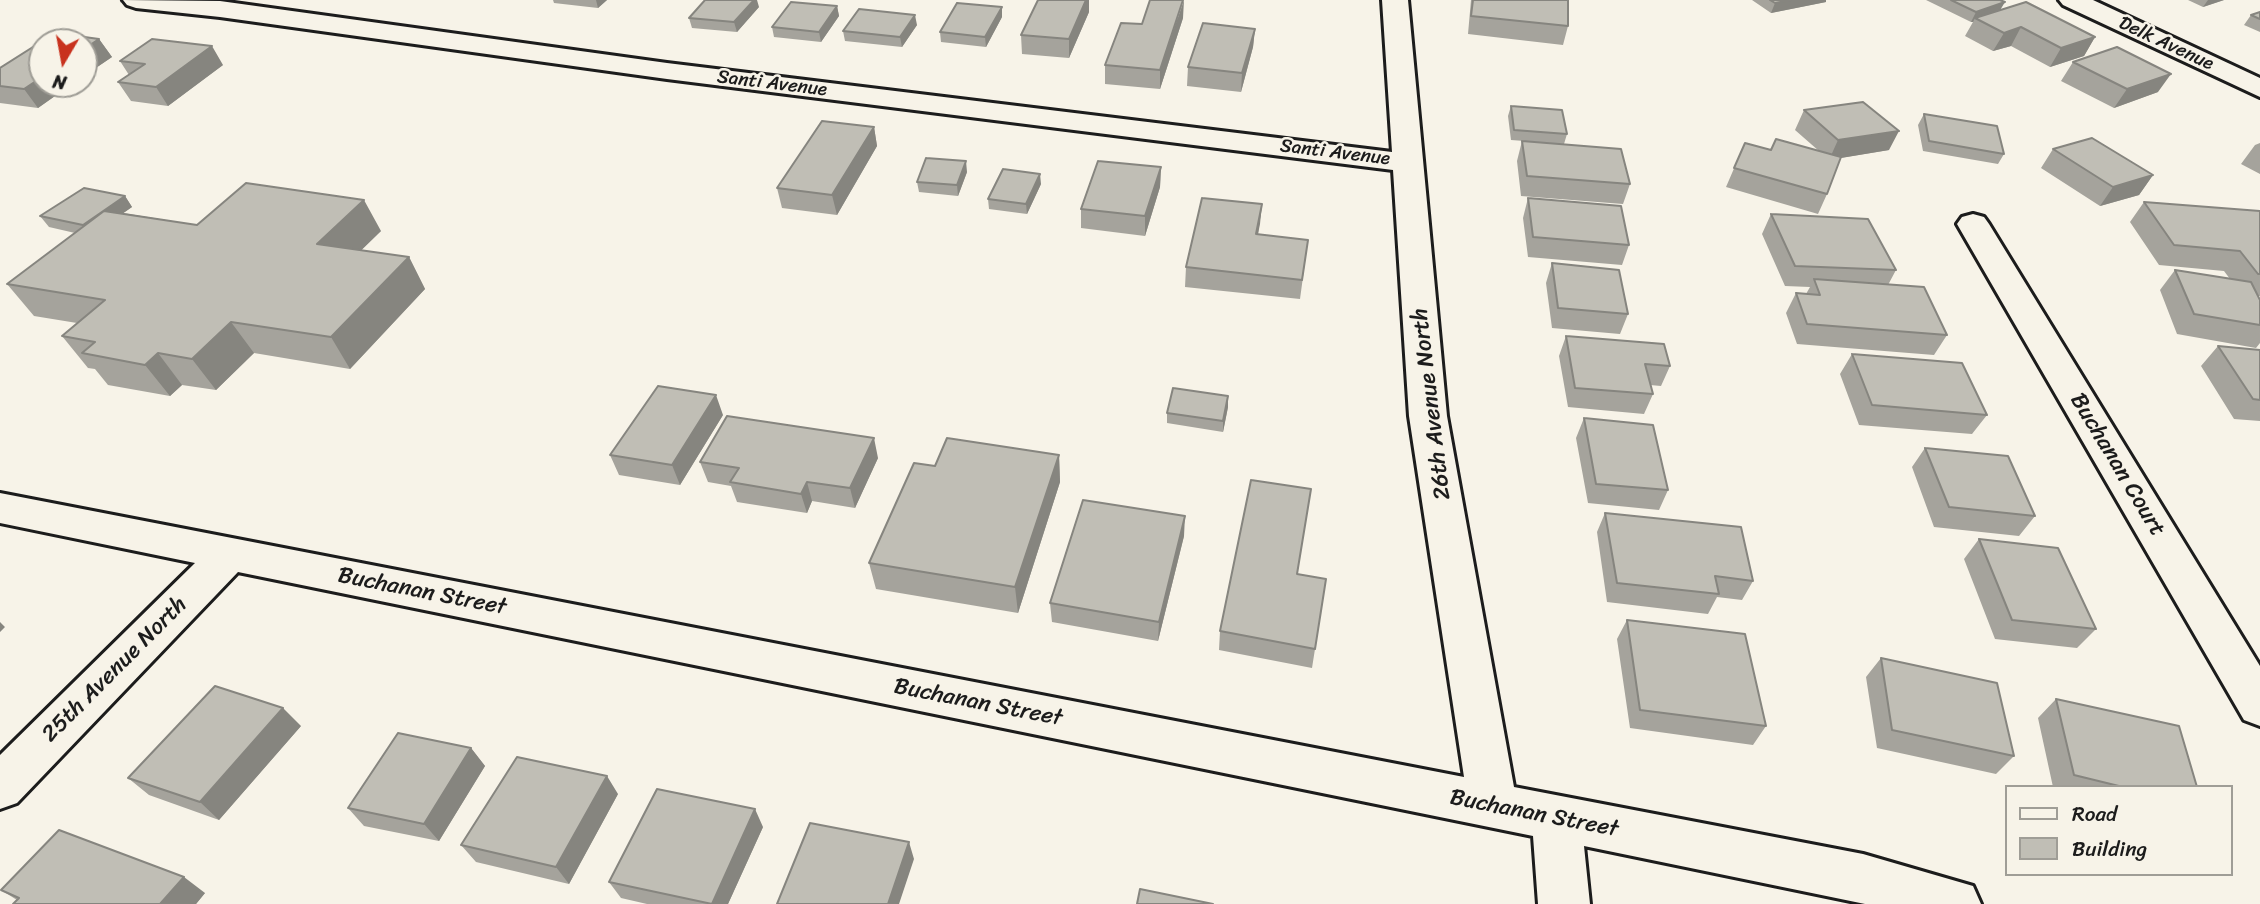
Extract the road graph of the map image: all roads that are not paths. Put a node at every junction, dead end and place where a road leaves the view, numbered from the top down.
1 (136, 0) edge
2 (1395, 0) edge
3 (2072, 0) edge
4 (224, 4) edge
5 (2260, 89) edge
6 (1409, 163) junction
7 (1973, 224) dead end
8 (0, 508) edge
9 (230, 554) junction
10 (2260, 706) edge
11 (0, 787) edge
12 (1493, 806) junction
13 (1556, 818) junction
14 (1564, 904) edge
15 (1955, 904) edge

1 - 4 street, Santi Avenue
2 - 6 street, 26th Avenue North
3 - 5 street, Delk Avenue
4 - 6 street, Santi Avenue
6 - 12 street, 26th Avenue North
7 - 10 street, Buchanan Court
8 - 9 street, Buchanan Street
9 - 11 street, 25th Avenue North
9 - 12 street, Buchanan Street
12 - 13 street, Buchanan Street
13 - 14 street
13 - 15 street, Buchanan Street

